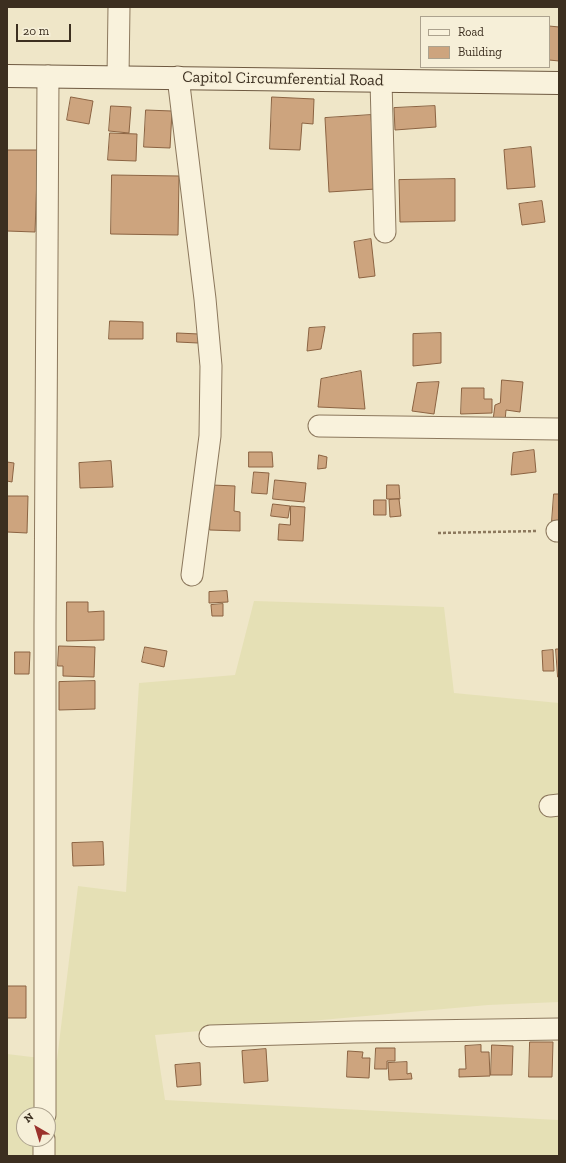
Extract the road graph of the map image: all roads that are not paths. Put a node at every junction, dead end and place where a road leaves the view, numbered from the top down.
1 (119, 7) edge
2 (7, 76) edge
3 (48, 76) junction
4 (118, 77) junction
5 (178, 77) junction
6 (381, 81) junction
7 (559, 84) edge
8 (385, 232) dead end
9 (319, 426) dead end
10 (559, 429) edge
11 (192, 575) dead end
12 (559, 1029) edge
13 (210, 1036) dead end
14 (45, 1107) edge

1 - 4 street
2 - 3 main road, Capitol Circumferential Road
3 - 4 main road, Capitol Circumferential Road
3 - 14 street
4 - 5 main road, Capitol Circumferential Road
5 - 6 main road, Capitol Circumferential Road
5 - 11 street
6 - 7 main road, Capitol Circumferential Road
6 - 8 street
9 - 10 street
12 - 13 street

